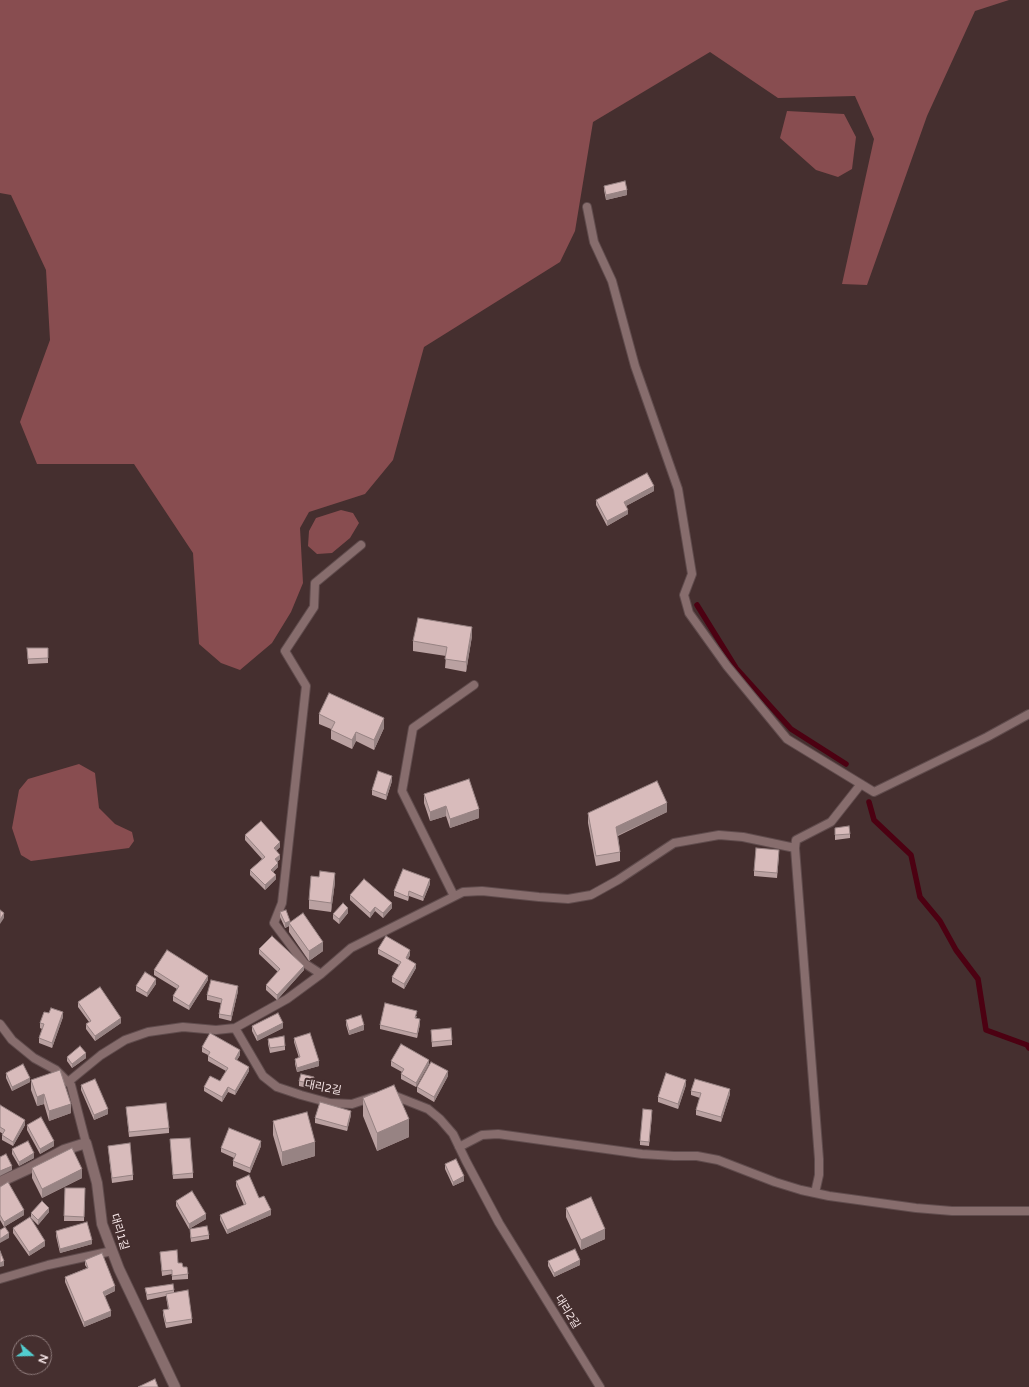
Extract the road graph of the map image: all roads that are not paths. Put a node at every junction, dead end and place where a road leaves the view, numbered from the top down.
1 (588, 207) dead end
2 (361, 545) dead end
3 (474, 685) dead end
4 (1029, 714) edge
5 (861, 784) junction
6 (795, 848) junction
7 (454, 896) junction
8 (321, 974) junction
9 (0, 1024) edge
10 (235, 1028) junction
11 (68, 1082) junction
12 (86, 1143) junction
13 (459, 1147) junction
14 (0, 1182) edge
15 (815, 1193) junction
16 (1029, 1211) edge
17 (112, 1251) junction
18 (0, 1279) edge
19 (175, 1387) edge
20 (600, 1387) edge

1 - 5 lane
2 - 8 lane
3 - 7 lane
4 - 5 lane
5 - 6 lane
6 - 7 lane
6 - 15 lane
7 - 8 lane
8 - 10 lane
9 - 11 lane
10 - 11 lane
10 - 13 lane, 대리2길
11 - 12 lane
12 - 14 street
12 - 17 street, 대리1길
13 - 15 lane
13 - 20 lane, 대리2길
15 - 16 lane
17 - 18 lane
17 - 19 street, 대리1길

